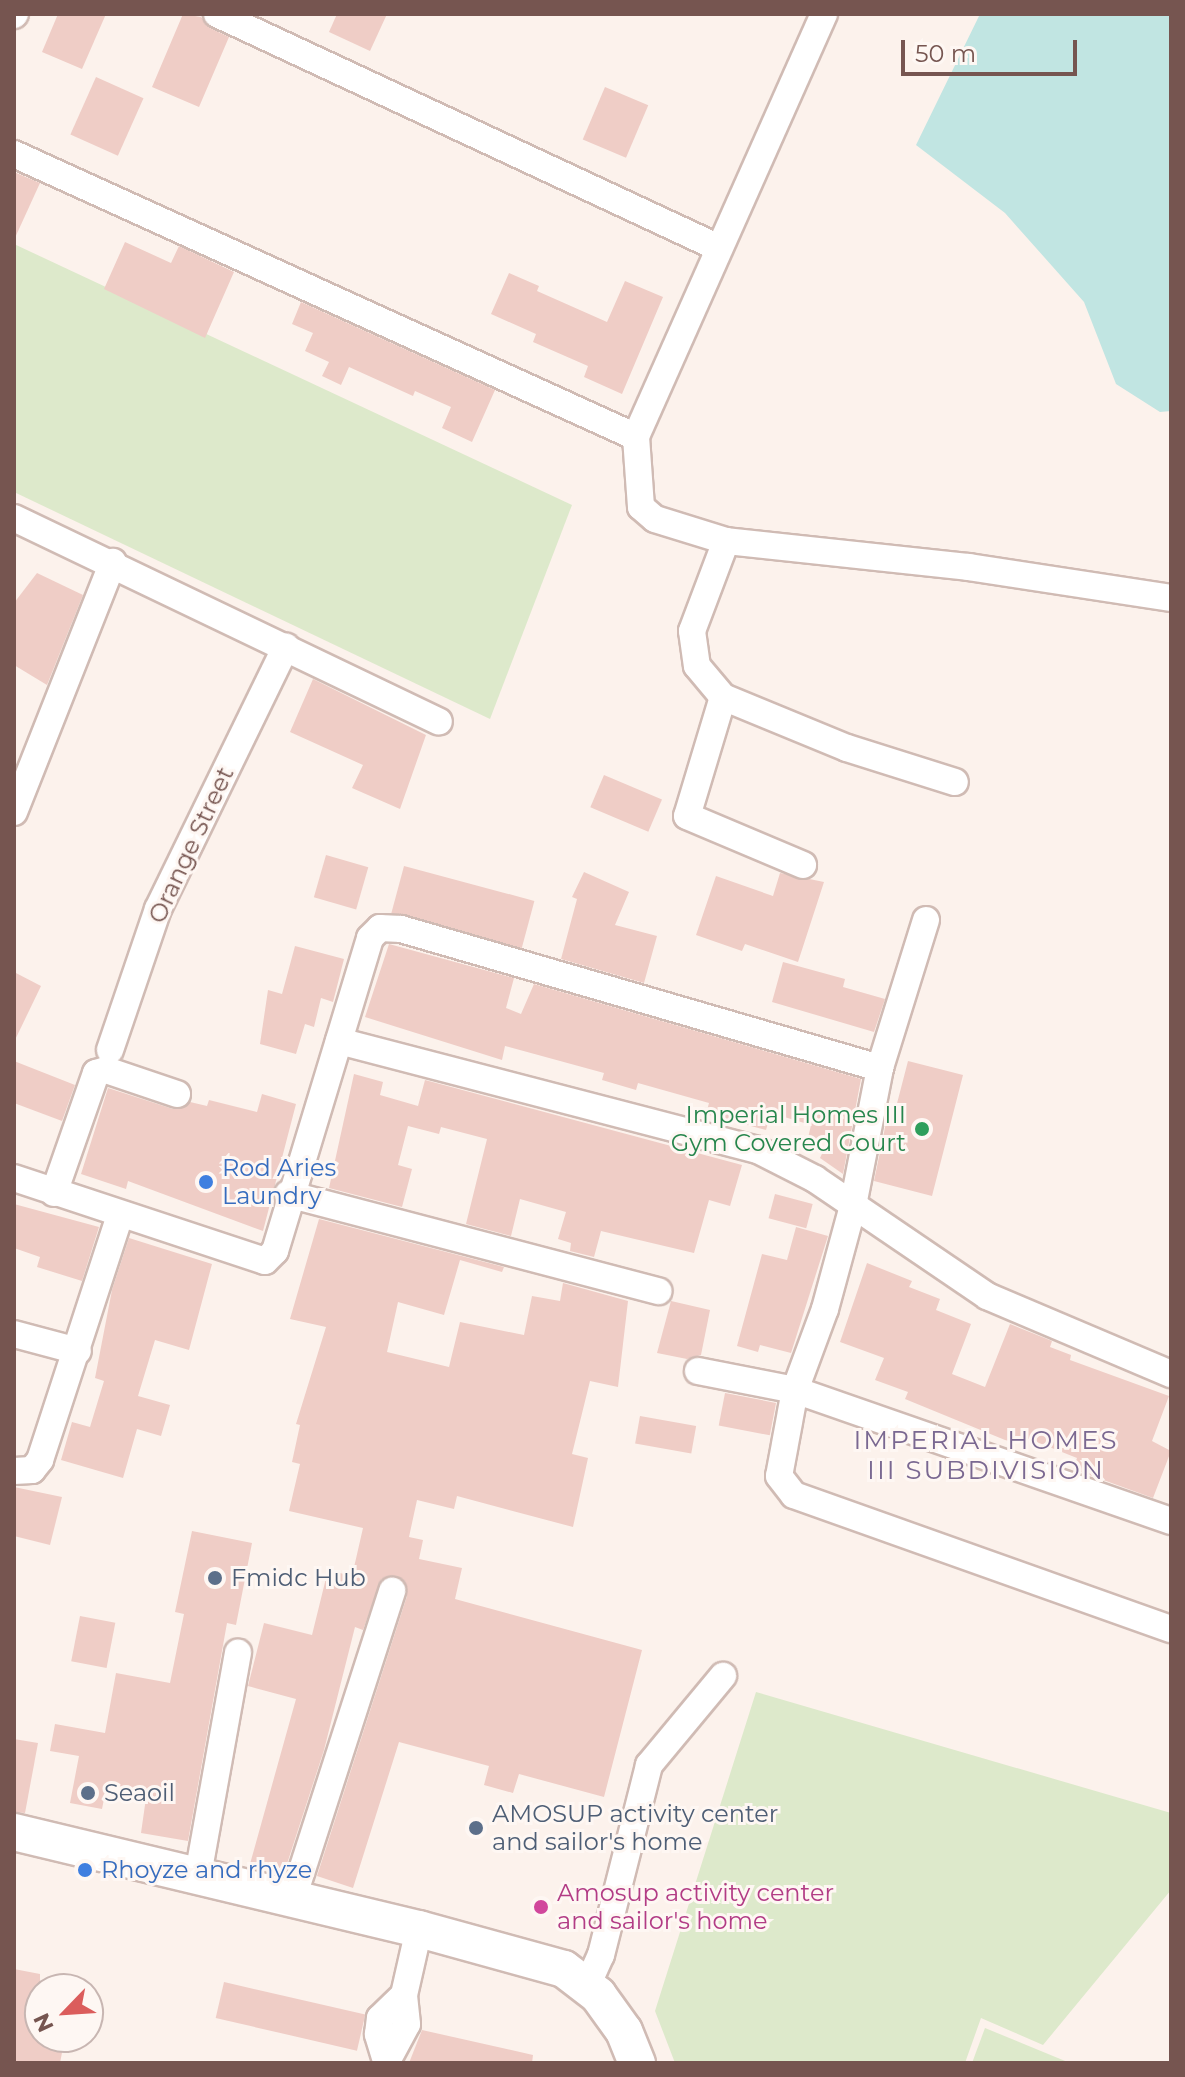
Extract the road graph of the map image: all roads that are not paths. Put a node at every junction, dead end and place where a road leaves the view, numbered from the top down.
1 (217, 14) edge
2 (824, 14) edge
3 (14, 154) edge
4 (717, 247) junction
5 (636, 437) junction
6 (14, 518) edge
7 (726, 541) junction
8 (113, 562) junction
9 (1171, 598) edge
10 (286, 646) junction
11 (723, 697) junction
12 (439, 722) dead end
13 (955, 782) dead end
14 (14, 812) edge
15 (803, 865) dead end
16 (926, 920) dead end
17 (339, 1041) junction
18 (110, 1050) dead end
19 (880, 1068) junction
20 (177, 1094) dead end
21 (14, 1178) edge
22 (54, 1193) junction
23 (288, 1194) junction
24 (853, 1206) junction
25 (120, 1215) junction
26 (659, 1291) dead end
27 (14, 1334) edge
28 (78, 1351) junction
29 (698, 1371) dead end
30 (1171, 1374) edge
31 (795, 1390) junction
32 (14, 1471) edge
33 (1171, 1521) edge
34 (392, 1591) dead end
35 (1171, 1629) edge
36 (238, 1653) dead end
37 (723, 1676) dead end
38 (14, 1832) edge
39 (198, 1875) junction
40 (293, 1898) junction
41 (419, 1929) junction
42 (587, 1986) junction
43 (630, 2047) edge
44 (386, 2062) edge

1 - 4 street
2 - 4 street
3 - 5 street
4 - 5 street
5 - 7 street
6 - 8 street
7 - 9 street
7 - 11 street
8 - 10 street
8 - 14 street
10 - 12 street
10 - 18 street, Orange Street
11 - 13 street
11 - 15 street
16 - 19 street
17 - 19 street
17 - 23 street
17 - 24 street
19 - 24 street
20 - 22 street
21 - 22 street
22 - 25 street
23 - 25 street
23 - 26 street
24 - 30 street
24 - 31 street
25 - 28 street
27 - 28 street
28 - 32 street
29 - 31 street
31 - 33 street
31 - 35 street
34 - 40 street
36 - 39 street
37 - 42 street
38 - 39 main road
39 - 40 main road
40 - 41 main road
41 - 42 main road
41 - 44 street
42 - 43 main road

